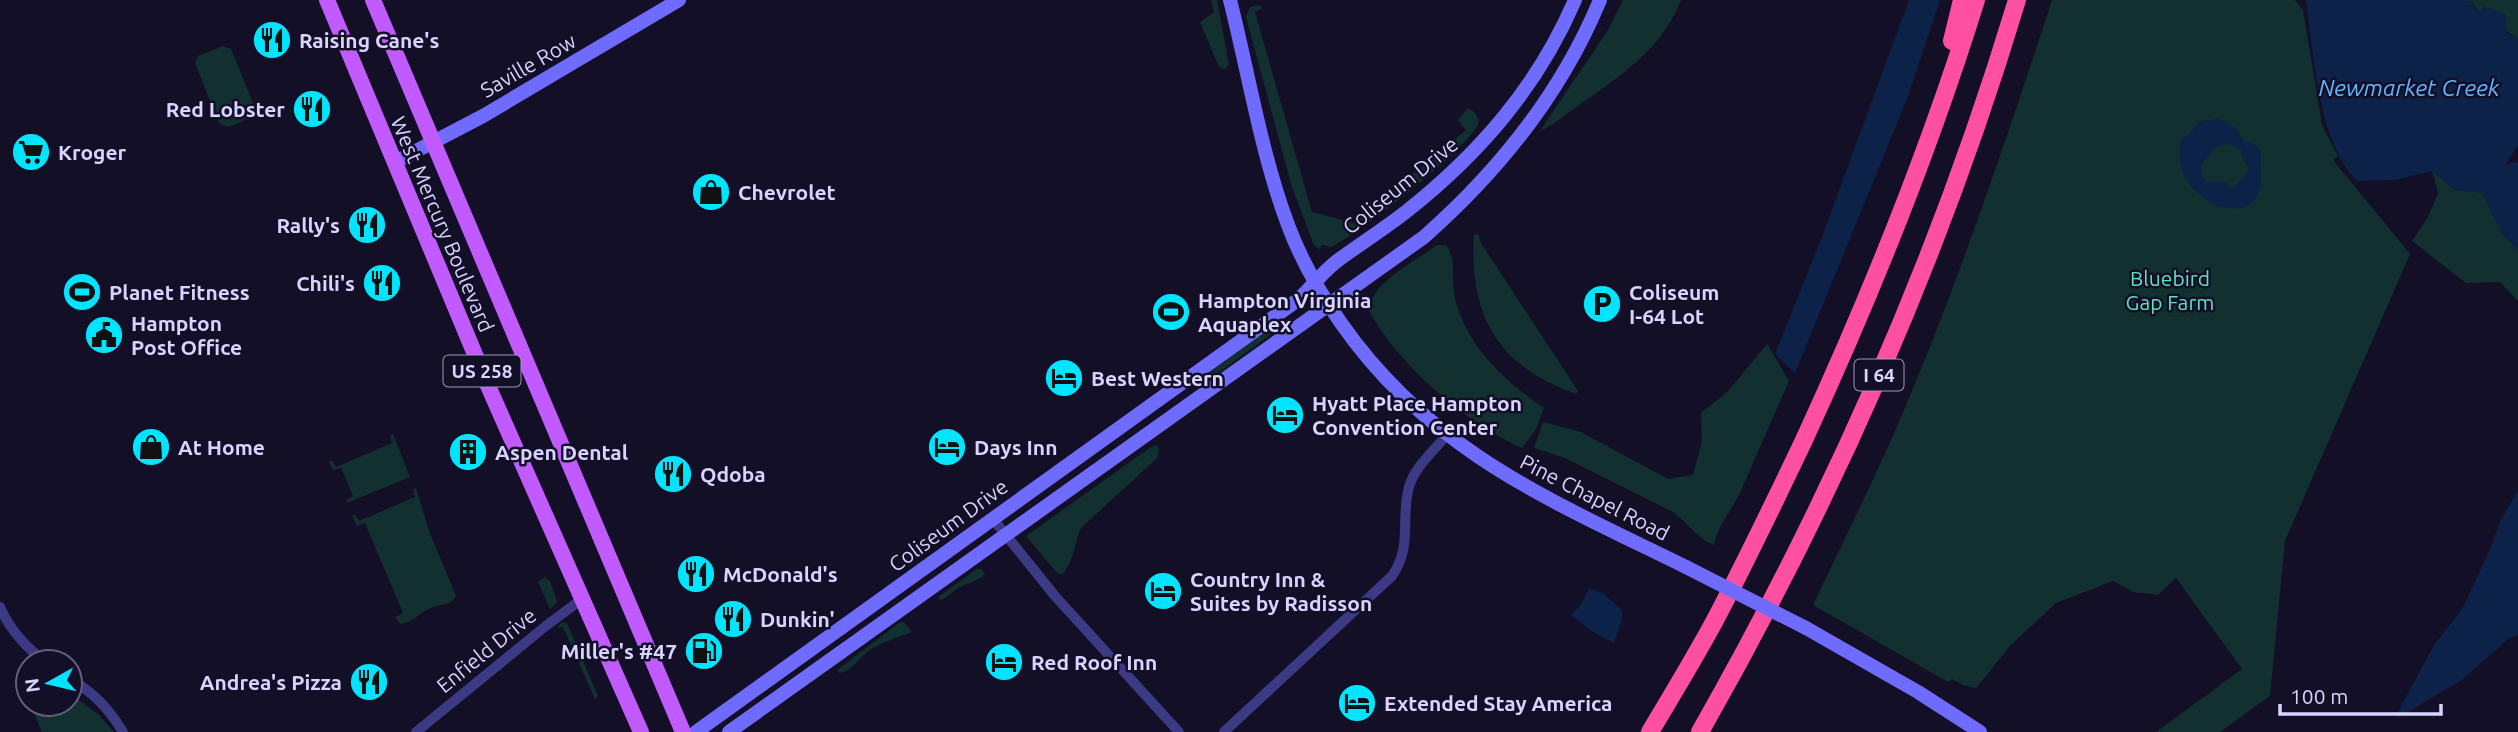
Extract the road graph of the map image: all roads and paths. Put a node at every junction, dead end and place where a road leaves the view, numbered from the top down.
1 (327, 0) edge
2 (373, 0) edge
3 (679, 0) edge
4 (1230, 0) edge
5 (1575, 0) edge
6 (1600, 0) edge
7 (1962, 0) edge
8 (1976, 0) edge
9 (2017, 0) edge
10 (433, 143) junction
11 (395, 162) junction
12 (1917, 171) junction
13 (1316, 282) junction
14 (1329, 304) junction
15 (1447, 435) junction
16 (993, 519) junction
17 (1005, 535) junction
18 (582, 599) junction
19 (0, 607) edge
20 (28, 648) edge
21 (84, 688) edge
22 (123, 732) edge
23 (416, 732) edge
24 (641, 732) edge
25 (683, 732) edge
26 (696, 732) edge
27 (729, 732) edge
28 (1179, 732) edge
29 (1224, 732) edge
30 (1650, 732) edge
31 (1700, 732) edge
32 (1980, 732) edge

1 - 11 main road, West Mercury Boulevard / US 258
2 - 10 main road, West Mercury Boulevard / US 258
3 - 10 street, Saville Row
4 - 13 street, Pine Chapel Road
5 - 13 street, Coliseum Drive
6 - 14 street, Coliseum Drive
7 - 12 highway
8 - 12 highway, I 64
9 - 31 highway, I 64
10 - 11 street, Saville Row
10 - 25 main road, West Mercury Boulevard / US 258
11 - 18 main road, West Mercury Boulevard / US 258
12 - 30 highway, I 64
13 - 14 street, Pine Chapel Road
13 - 16 street, Coliseum Drive
14 - 15 street, Pine Chapel Road
14 - 17 street, Coliseum Drive
15 - 29 street
15 - 32 street, Pine Chapel Road, bridge
16 - 17 street
16 - 26 street, Coliseum Drive
17 - 27 street, Coliseum Drive
17 - 28 street
18 - 23 street, Enfield Drive
18 - 24 main road, West Mercury Boulevard / US 258
19 - 20 street
21 - 22 street

